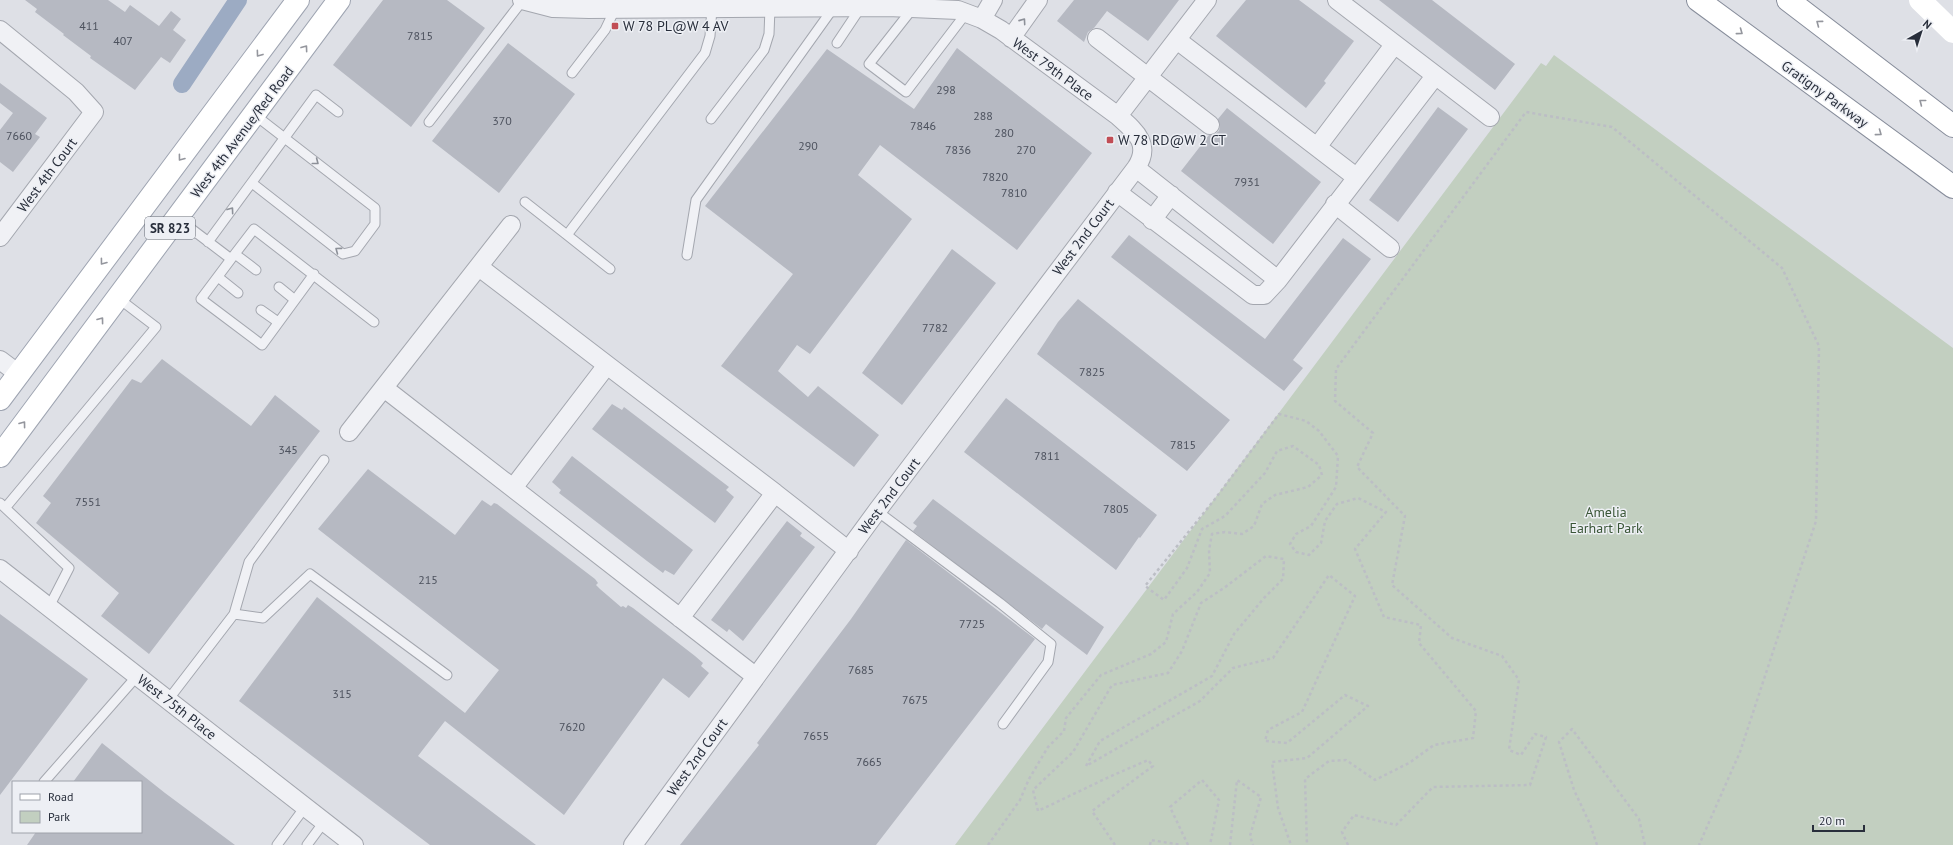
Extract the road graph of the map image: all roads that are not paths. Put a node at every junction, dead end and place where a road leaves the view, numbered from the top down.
1 (298, 0) edge
2 (339, 0) edge
3 (522, 0) edge
4 (993, 0) edge
5 (1207, 0) edge
6 (1689, 0) edge
7 (1698, 0) edge
8 (1788, 0) edge
9 (1920, 0) edge
10 (1034, 1) edge
11 (1343, 2) edge
12 (653, 4) edge
13 (888, 4) edge
14 (779, 5) edge
15 (934, 6) edge
16 (834, 7) junction
17 (861, 7) junction
18 (712, 8) junction
19 (615, 9) junction
20 (975, 15) junction
21 (1718, 16) junction
22 (0, 30) edge
23 (1953, 32) edge
24 (1011, 38) junction
25 (1097, 38) dead end
26 (1177, 40) junction
27 (837, 43) dead end
28 (1394, 45) junction
29 (572, 73) dead end
30 (1435, 76) junction
31 (1148, 78) junction
32 (338, 112) dead end
33 (255, 115) junction
34 (1118, 116) junction
35 (1490, 117) dead end
36 (711, 119) dead end
37 (429, 122) dead end
38 (1210, 125) dead end
39 (1953, 126) edge
40 (285, 138) junction
41 (1317, 147) junction
42 (1143, 148) joint
43 (1136, 168) junction
44 (1356, 177) junction
45 (252, 183) junction
46 (1953, 187) edge
47 (1117, 192) junction
48 (1171, 196) junction
49 (525, 202) dead end
50 (1335, 204) junction
51 (178, 218) junction
52 (1152, 220) junction
53 (511, 225) dead end
54 (567, 235) junction
55 (0, 237) edge
56 (208, 242) junction
57 (1390, 248) dead end
58 (233, 256) junction
59 (687, 256) dead end
60 (479, 267) junction
61 (610, 268) dead end
62 (256, 270) dead end
63 (314, 274) junction
64 (218, 277) junction
65 (1278, 280) junction
66 (279, 288) dead end
67 (238, 293) dead end
68 (118, 298) junction
69 (295, 300) junction
70 (261, 310) dead end
71 (278, 322) junction
72 (374, 322) dead end
73 (0, 360) edge
74 (607, 365) junction
75 (20, 375) junction
76 (384, 388) junction
77 (0, 399) edge
78 (349, 432) dead end
79 (0, 456) edge
80 (324, 460) dead end
81 (513, 488) junction
82 (775, 494) junction
83 (3, 505) edge
84 (877, 511) junction
85 (849, 551) junction
86 (0, 569) edge
87 (49, 607) junction
88 (234, 614) junction
89 (680, 618) junction
90 (447, 675) dead end
91 (137, 676) junction
92 (755, 676) junction
93 (168, 700) junction
94 (1003, 724) dead end
95 (45, 781) edge
96 (305, 807) junction
97 (324, 822) junction
98 (277, 845) edge
99 (307, 845) edge
100 (354, 845) edge
101 (633, 845) edge

1 -> 75 main road, SR 823
33 -> 2 main road, West 4th Avenue/Red Road / SR 823
3 - 19 street, West 79th Place
3 - 37 lane
4 - 20 street
5 - 26 street
6 - 21 main road
7 - 21 main road, Gratigny Parkway
39 -> 8 main road
9 - 23 main road
24 -> 10 street
11 - 28 street
12 - 18 street, West 79th Place
12 - 19 street, West 79th Place
13 - 15 street, West 79th Place
13 - 17 street, West 79th Place
14 - 16 street, West 79th Place
14 - 18 street, West 79th Place
14 - 36 lane
15 - 20 street, West 79th Place
15 - 20 lane
16 - 17 street, West 79th Place
16 - 59 lane
17 - 27 lane
18 - 54 lane
19 - 29 lane
20 - 24 street, West 79th Place
21 -> 46 main road, Gratigny Parkway
22 - 55 street, West 4th Court
24 - 34 street, West 79th Place
25 - 31 street
26 - 31 street
26 - 41 street
28 - 30 street
28 - 41 street
30 - 35 street
30 - 44 street
31 - 34 street
31 - 38 street
32 - 40 lane
33 - 40 lane
33 - 51 main road, West 4th Avenue/Red Road / SR 823
34 - 42 street, West 79th Place
40 - 45 lane
40 -> 45 lane
41 - 44 street
42 - 43 street, West 2nd Court
43 - 47 street, West 2nd Court
43 - 48 street
44 - 50 street
56 -> 45 lane
47 - 52 street
47 - 84 street, West 2nd Court
48 - 52 street
48 - 65 street
49 - 54 lane
50 - 57 street
50 - 65 street
51 - 56 lane
51 - 68 main road, West 4th Avenue/Red Road / SR 823
52 - 65 street
53 - 60 street
54 - 61 lane
56 - 58 lane
58 - 62 lane
58 - 63 lane
58 - 64 lane
60 - 74 street
60 - 76 street
63 - 69 lane
63 - 72 lane
64 - 67 lane
64 - 71 lane
66 - 69 lane
79 -> 68 main road, West 4th Avenue/Red Road / SR 823
68 - 83 lane
69 - 71 lane
70 - 71 lane
73 - 75 street
74 - 81 street
74 - 82 street
75 - 77 main road, SR 823
76 - 78 street
76 - 81 street
80 - 88 lane
81 - 89 street
82 - 85 street
82 - 89 street
83 - 87 lane
84 - 85 street, West 2nd Court
84 - 94 lane
85 - 92 street, West 2nd Court
86 - 87 street, West 75th Place
87 - 91 street, West 75th Place
88 - 90 lane
88 - 93 lane
89 - 92 street
91 - 93 street, West 75th Place
91 - 95 lane
92 - 101 street, West 2nd Court
93 - 96 street, West 75th Place
96 - 97 street, West 75th Place
96 - 98 lane
97 - 99 lane
97 - 100 street, West 75th Place

